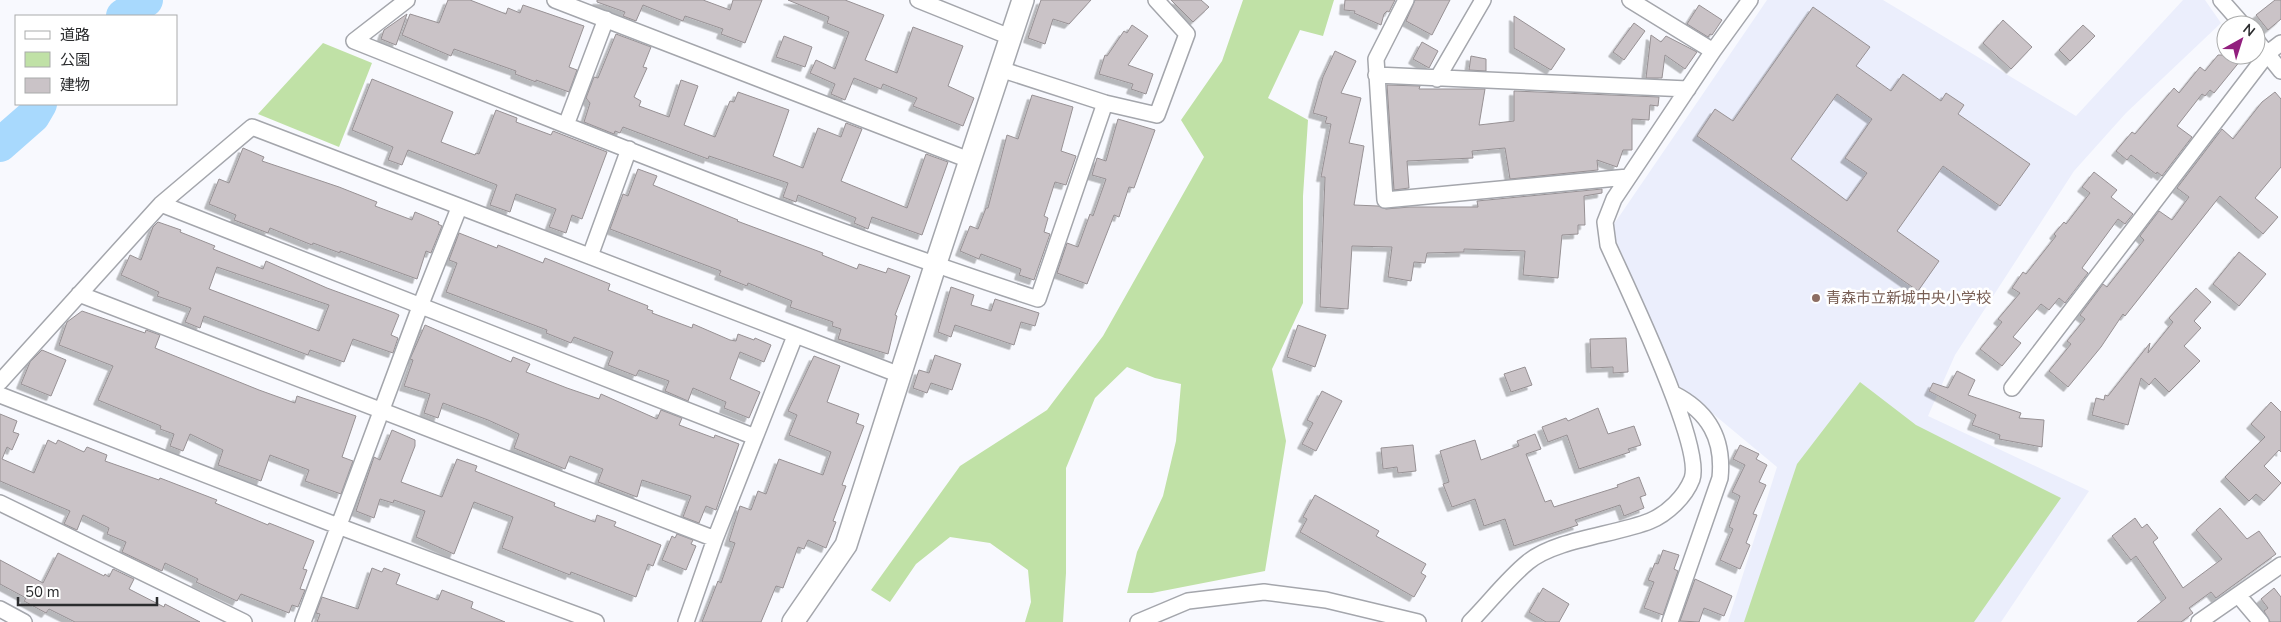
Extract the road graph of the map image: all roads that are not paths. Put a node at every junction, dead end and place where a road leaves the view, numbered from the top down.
1 (407, 0) edge
2 (556, 0) edge
3 (918, 0) edge
4 (1023, 0) edge
5 (1156, 0) edge
6 (1406, 0) edge
7 (1483, 0) edge
8 (1630, 0) edge
9 (1750, 0) edge
10 (2221, 0) edge
11 (2234, 15) edge
12 (606, 19) junction
13 (1010, 36) junction
14 (2281, 43) edge
15 (1713, 51) junction
16 (2266, 52) edge
17 (2268, 54) junction
18 (1000, 68) junction
19 (2281, 71) edge
20 (1376, 75) junction
21 (1437, 79) junction
22 (1688, 89) junction
23 (1105, 103) junction
24 (566, 125) junction
25 (629, 149) junction
26 (969, 160) junction
27 (1628, 177) junction
28 (161, 204) junction
29 (459, 208) junction
30 (590, 256) junction
31 (935, 266) junction
32 (79, 294) junction
33 (421, 304) junction
34 (796, 336) junction
35 (900, 375) junction
36 (0, 382) edge
37 (2012, 388) dead end
38 (1674, 394) junction
39 (0, 395) edge
40 (381, 409) junction
41 (755, 437) junction
42 (0, 503) edge
43 (338, 526) junction
44 (715, 540) junction
45 (2281, 565) edge
46 (2238, 595) junction
47 (0, 609) edge
48 (24, 622) edge
49 (244, 622) edge
50 (304, 622) edge
51 (596, 622) edge
52 (686, 622) edge
53 (793, 622) edge
54 (1138, 622) edge
55 (1418, 622) edge
56 (1470, 622) edge
57 (1670, 622) edge
58 (2199, 622) edge
59 (2261, 622) edge

1 - 24 street
2 - 12 street
3 - 13 street
4 - 13 street
5 - 23 street
6 - 20 street
7 - 21 street
8 - 15 street
9 - 15 street
10 - 11 street
12 - 24 street
12 - 26 street
13 - 18 street
14 - 17 street
15 - 22 street
16 - 17 street
17 - 19 street
17 - 37 street
18 - 23 street
18 - 26 street
20 - 21 street
20 - 27 street
21 - 22 street
22 - 27 street
23 - 31 street
24 - 25 street
25 - 30 street
25 - 31 street
26 - 31 street
27 - 38 street
28 - 29 street
28 - 32 street
28 - 33 street
29 - 30 street
29 - 33 street
30 - 34 street
31 - 35 street
32 - 36 street
32 - 40 street
33 - 40 street
33 - 41 street
34 - 35 street
34 - 41 street
35 - 53 street
38 - 56 street
38 - 57 street
39 - 43 street
40 - 43 street
40 - 44 street
41 - 44 street
42 - 49 street
43 - 50 street
43 - 51 street
44 - 52 street
45 - 46 street
46 - 58 street
46 - 59 street
47 - 48 street
54 - 55 street

